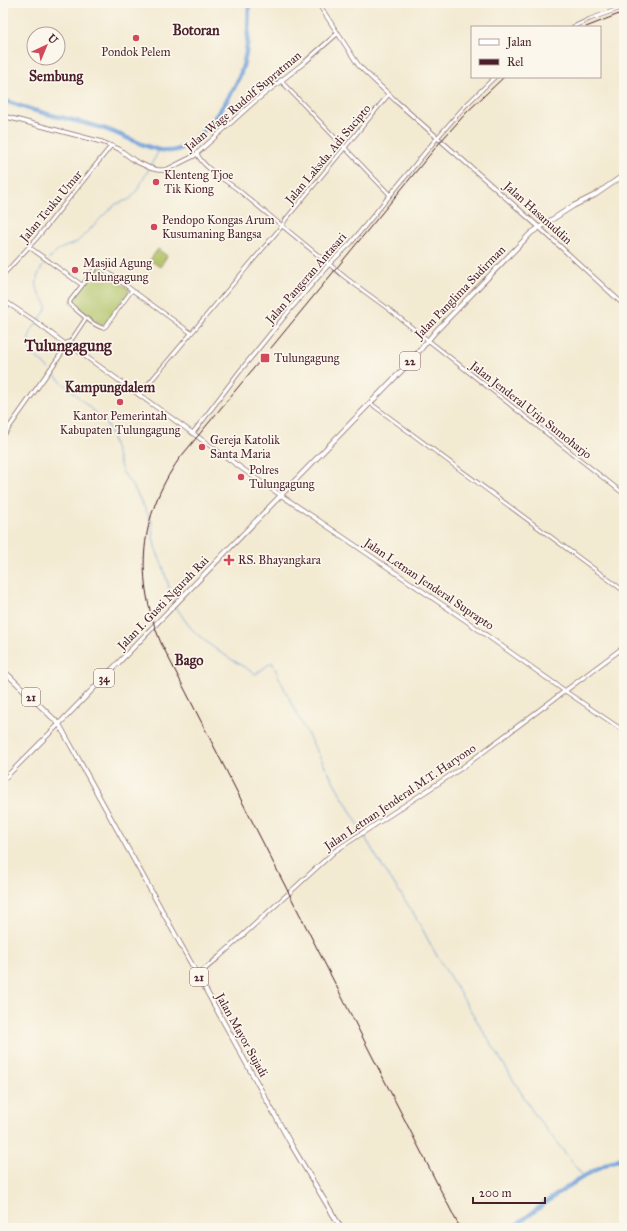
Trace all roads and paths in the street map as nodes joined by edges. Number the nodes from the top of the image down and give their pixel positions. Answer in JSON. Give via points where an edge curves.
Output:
{"nodes":[{"id":1,"x":318,"y":3,"type":"edge"},
{"id":2,"x":624,"y":7,"type":"edge"},
{"id":3,"x":575,"y":26,"type":"edge"},
{"id":4,"x":338,"y":33,"type":"junction"},
{"id":5,"x":494,"y":78,"type":"edge"},
{"id":6,"x":280,"y":80,"type":"junction"},
{"id":7,"x":389,"y":94,"type":"junction"},
{"id":8,"x":3,"y":116,"type":"edge"},
{"id":9,"x":437,"y":138,"type":"junction"},
{"id":10,"x":111,"y":146,"type":"junction"},
{"id":11,"x":345,"y":148,"type":"junction"},
{"id":12,"x":197,"y":153,"type":"junction"},
{"id":13,"x":624,"y":175,"type":"edge"},
{"id":14,"x":390,"y":195,"type":"junction"},
{"id":15,"x":282,"y":226,"type":"junction"},
{"id":16,"x":540,"y":228,"type":"junction"},
{"id":17,"x":29,"y":247,"type":"junction"},
{"id":18,"x":329,"y":264,"type":"junction"},
{"id":19,"x":3,"y":274,"type":"edge"},
{"id":20,"x":82,"y":285,"type":"junction"},
{"id":21,"x":132,"y":290,"type":"junction"},
{"id":22,"x":3,"y":300,"type":"edge"},
{"id":23,"x":624,"y":305,"type":"edge"},
{"id":24,"x":86,"y":318,"type":"junction"},
{"id":25,"x":191,"y":333,"type":"junction"},
{"id":26,"x":428,"y":340,"type":"junction"},
{"id":27,"x":68,"y":345,"type":"junction"},
{"id":28,"x":139,"y":395,"type":"junction"},
{"id":29,"x":370,"y":403,"type":"junction"},
{"id":30,"x":194,"y":433,"type":"junction"},
{"id":31,"x":3,"y":436,"type":"edge"},
{"id":32,"x":624,"y":494,"type":"edge"},
{"id":33,"x":281,"y":495,"type":"junction"},
{"id":34,"x":624,"y":591,"type":"edge"},
{"id":35,"x":624,"y":648,"type":"edge"},
{"id":36,"x":3,"y":670,"type":"edge"},
{"id":37,"x":565,"y":691,"type":"junction"},
{"id":38,"x":59,"y":724,"type":"junction"},
{"id":39,"x":624,"y":732,"type":"edge"},
{"id":40,"x":3,"y":780,"type":"edge"},
{"id":41,"x":198,"y":975,"type":"junction"},
{"id":42,"x":341,"y":1228,"type":"edge"}],
"edges":[{"from":1,"to":4,"type":"main road","name":"Jalan Hasanuddin"},
{"from":2,"to":3,"type":"street"},
{"from":4,"to":6,"type":"main road","name":"Jalan Wage Rudolf Supratman"},
{"from":4,"to":7,"type":"main road","name":"Jalan Hasanuddin","via":[[359,66]]},
{"from":5,"to":9,"type":"street"},
{"from":6,"to":11,"type":"street"},
{"from":6,"to":12,"type":"main road","name":"Jalan Wage Rudolf Supratman"},
{"from":7,"to":9,"type":"main road","name":"Jalan Hasanuddin"},
{"from":7,"to":11,"type":"street","name":"Jalan Laksda. Adi Sucipto"},
{"from":8,"to":10,"type":"main road","name":"Jalan Wage Rudolf Supratman"},
{"from":9,"to":14,"type":"main road","name":"Jalan Pangeran Antasari"},
{"from":9,"to":16,"type":"main road","name":"Jalan Hasanuddin"},
{"from":10,"to":12,"type":"main road","name":"Jalan Wage Rudolf Supratman","via":[[158,170],[166,170]]},
{"from":10,"to":17,"type":"street","name":"Jalan Teuku Umar"},
{"from":11,"to":14,"type":"street"},
{"from":11,"to":15,"type":"street","name":"Jalan Laksda. Adi Sucipto"},
{"from":12,"to":15,"type":"street","name":"Jalan Jenderal Urip Sumoharjo","via":[[201,161]]},
{"from":13,"to":16,"type":"highway","number":"22"},
{"from":14,"to":18,"type":"main road","name":"Jalan Pangeran Antasari","via":[[350,244]]},
{"from":15,"to":18,"type":"street","name":"Jalan Jenderal Urip Sumoharjo"},
{"from":15,"to":25,"type":"street","name":"Jalan Laksda. Adi Sucipto"},
{"from":16,"to":23,"type":"main road","name":"Jalan Hasanuddin"},
{"from":16,"to":26,"type":"highway","name":"Jalan Panglima Sudirman","number":"22","via":[[516,248]]},
{"from":17,"to":19,"type":"street","name":"Jalan Teuku Umar"},
{"from":17,"to":20,"type":"street"},
{"from":18,"to":26,"type":"street","name":"Jalan Jenderal Urip Sumoharjo"},
{"from":18,"to":30,"type":"main road","name":"Jalan Pangeran Antasari","via":[[236,376]]},
{"from":20,"to":21,"type":"street","via":[[98,265]]},
{"from":20,"to":24,"type":"street","via":[[70,304]]},
{"from":21,"to":24,"type":"street","via":[[105,328],[100,328]]},
{"from":21,"to":25,"type":"street"},
{"from":22,"to":27,"type":"main road","name":"Jalan Letnan Jenderal Suprapto"},
{"from":24,"to":27,"type":"street"},
{"from":25,"to":28,"type":"street","name":"Jalan Laksda. Adi Sucipto"},
{"from":26,"to":29,"type":"highway","name":"Jalan Panglima Sudirman","number":"22"},
{"from":26,"to":32,"type":"street","name":"Jalan Jenderal Urip Sumoharjo"},
{"from":27,"to":28,"type":"main road","name":"Jalan Letnan Jenderal Suprapto"},
{"from":27,"to":31,"type":"main road"},
{"from":28,"to":30,"type":"main road","name":"Jalan Letnan Jenderal Suprapto"},
{"from":29,"to":33,"type":"highway","name":"Jalan Panglima Sudirman","number":"22"},
{"from":29,"to":34,"type":"street"},
{"from":30,"to":33,"type":"main road","name":"Jalan Letnan Jenderal Suprapto"},
{"from":33,"to":37,"type":"main road","name":"Jalan Letnan Jenderal Suprapto"},
{"from":33,"to":38,"type":"highway","name":"Jalan I. Gusti Ngurah Rai","number":"34"},
{"from":35,"to":37,"type":"main road","name":"Jalan Letnan Jenderal M.T. Haryono"},
{"from":36,"to":38,"type":"highway","number":"21"},
{"from":37,"to":39,"type":"street"},
{"from":37,"to":41,"type":"main road","name":"Jalan Letnan Jenderal M.T. Haryono","via":[[463,767],[335,851]]},
{"from":38,"to":40,"type":"main road"},
{"from":38,"to":41,"type":"highway","name":"Jalan Mayor Sujadi","number":"21"},
{"from":41,"to":42,"type":"highway","name":"Jalan Mayor Sujadi","number":"21","via":[[292,1146]]}]}
